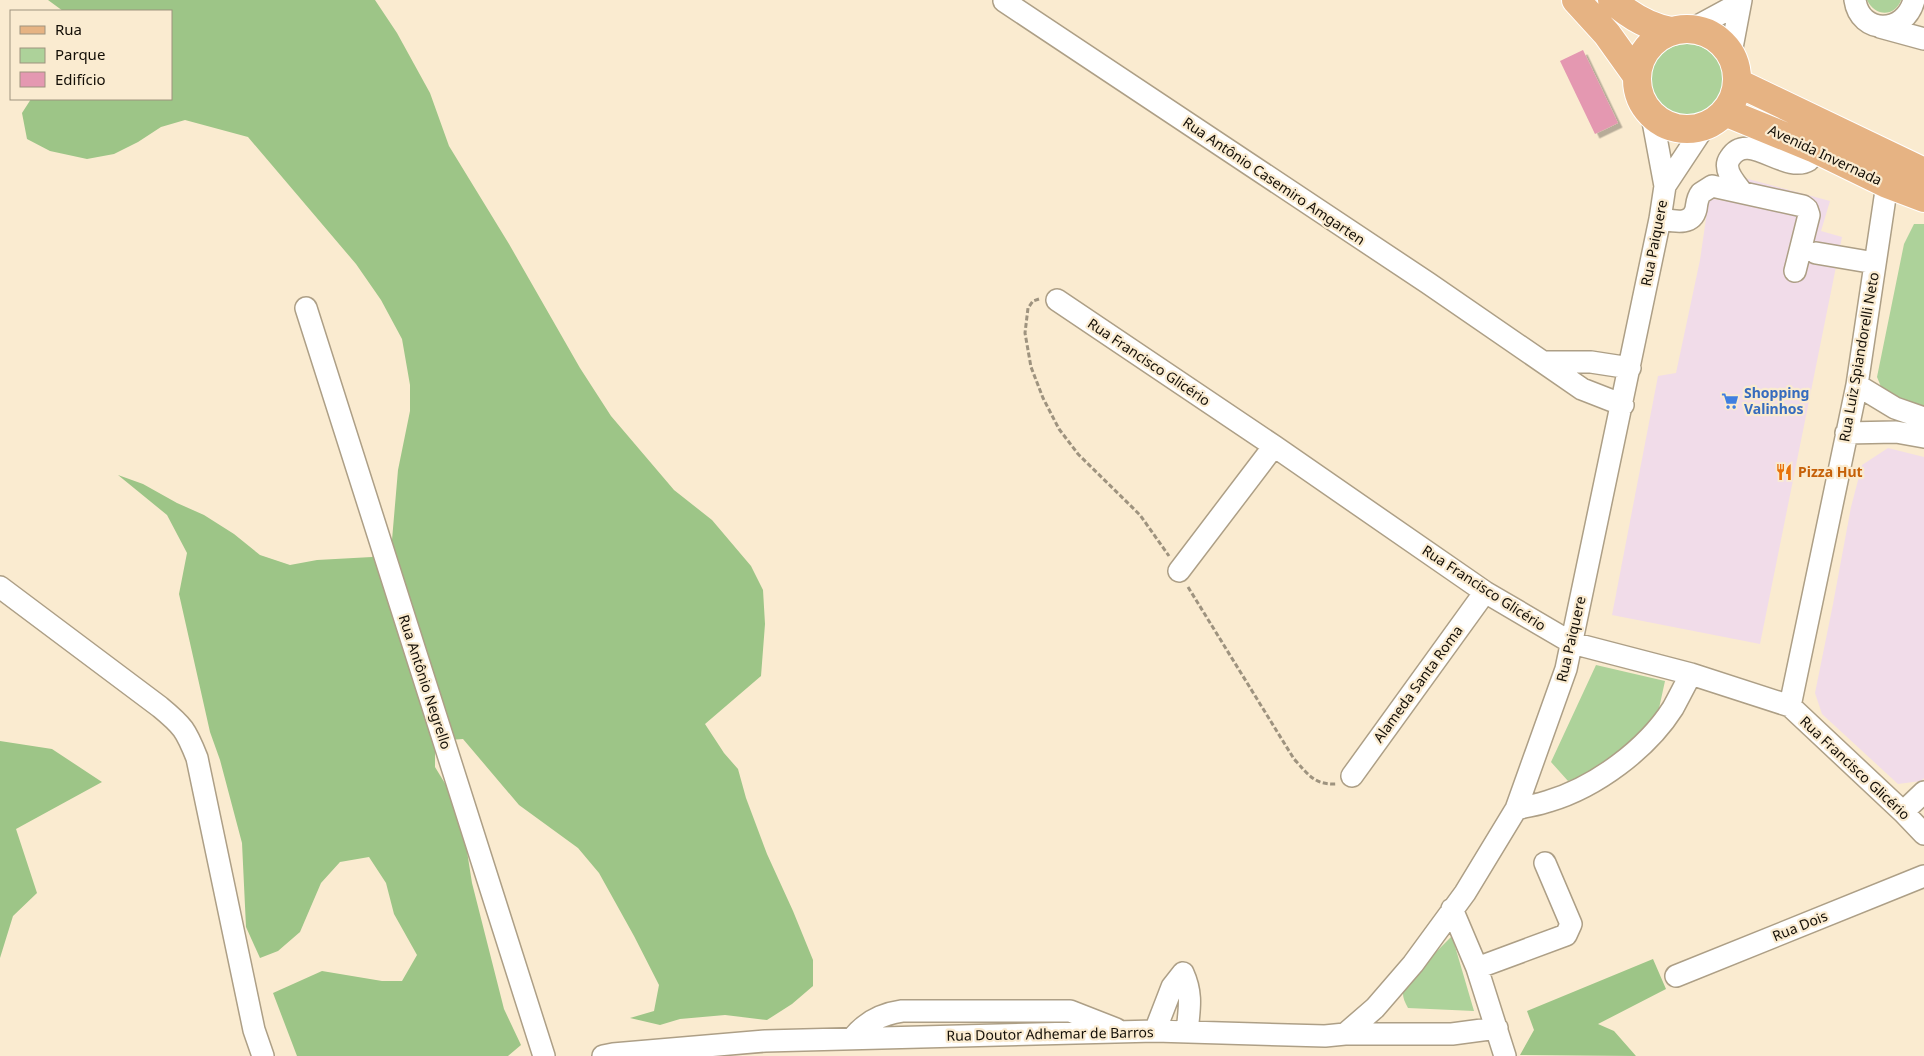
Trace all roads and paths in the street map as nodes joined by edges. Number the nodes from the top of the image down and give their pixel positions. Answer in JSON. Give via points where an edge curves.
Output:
{"nodes":[{"id":1,"x":1576,"y":0,"type":"edge"},
{"id":2,"x":1612,"y":0,"type":"edge"},
{"id":3,"x":1855,"y":0,"type":"edge"},
{"id":4,"x":1914,"y":0,"type":"edge"},
{"id":5,"x":1004,"y":1,"type":"edge"},
{"id":6,"x":1741,"y":1,"type":"edge"},
{"id":7,"x":1924,"y":7,"type":"edge"},
{"id":8,"x":1878,"y":26,"type":"junction"},
{"id":9,"x":1682,"y":30,"type":"junction"},
{"id":10,"x":1924,"y":39,"type":"edge"},
{"id":11,"x":1731,"y":53,"type":"junction"},
{"id":12,"x":1637,"y":76,"type":"junction"},
{"id":13,"x":1738,"y":83,"type":"junction"},
{"id":14,"x":1652,"y":116,"type":"junction"},
{"id":15,"x":1714,"y":120,"type":"junction"},
{"id":16,"x":1813,"y":148,"type":"junction"},
{"id":17,"x":1924,"y":172,"type":"edge"},
{"id":18,"x":1887,"y":184,"type":"junction"},
{"id":19,"x":1665,"y":186,"type":"junction"},
{"id":20,"x":1742,"y":192,"type":"junction"},
{"id":21,"x":1924,"y":198,"type":"edge"},
{"id":22,"x":1660,"y":219,"type":"junction"},
{"id":23,"x":1816,"y":253,"type":"dead end"},
{"id":24,"x":1875,"y":263,"type":"junction"},
{"id":25,"x":1795,"y":271,"type":"dead end"},
{"id":26,"x":1057,"y":300,"type":"joint"},
{"id":27,"x":306,"y":308,"type":"dead end"},
{"id":28,"x":1543,"y":362,"type":"junction"},
{"id":29,"x":1630,"y":368,"type":"junction"},
{"id":30,"x":1856,"y":385,"type":"junction"},
{"id":31,"x":1623,"y":405,"type":"junction"},
{"id":32,"x":1924,"y":418,"type":"edge"},
{"id":33,"x":1846,"y":433,"type":"junction"},
{"id":34,"x":1924,"y":437,"type":"edge"},
{"id":35,"x":1274,"y":446,"type":"junction"},
{"id":36,"x":1179,"y":571,"type":"junction"},
{"id":37,"x":0,"y":587,"type":"edge"},
{"id":38,"x":1484,"y":592,"type":"junction"},
{"id":39,"x":1572,"y":643,"type":"junction"},
{"id":40,"x":1691,"y":674,"type":"junction"},
{"id":41,"x":1790,"y":706,"type":"junction"},
{"id":42,"x":1352,"y":776,"type":"joint"},
{"id":43,"x":1924,"y":792,"type":"edge"},
{"id":44,"x":1516,"y":809,"type":"junction"},
{"id":45,"x":1903,"y":812,"type":"junction"},
{"id":46,"x":1924,"y":834,"type":"edge"},
{"id":47,"x":1545,"y":862,"type":"dead end"},
{"id":48,"x":1924,"y":876,"type":"edge"},
{"id":49,"x":1452,"y":909,"type":"junction"},
{"id":50,"x":1477,"y":968,"type":"junction"},
{"id":51,"x":1676,"y":976,"type":"dead end"},
{"id":52,"x":1497,"y":1028,"type":"junction"},
{"id":53,"x":1155,"y":1032,"type":"junction"},
{"id":54,"x":1187,"y":1032,"type":"junction"},
{"id":55,"x":1345,"y":1034,"type":"junction"},
{"id":56,"x":263,"y":1056,"type":"edge"},
{"id":57,"x":544,"y":1056,"type":"edge"},
{"id":58,"x":603,"y":1056,"type":"edge"},
{"id":59,"x":1506,"y":1056,"type":"edge"}],
"edges":[{"from":1,"to":12,"type":"main road","via":[[1607,34]]},
{"from":2,"to":9,"type":"main road","via":[[1643,23],[1657,29]]},
{"from":3,"to":8,"type":"street","via":[[1861,15]]},
{"from":4,"to":7,"type":"street"},
{"from":4,"to":8,"type":"street","via":[[1912,9],[1898,23]]},
{"from":5,"to":28,"type":"street","name":"Rua Antônio Casemiro Amgarten"},
{"from":6,"to":9,"type":"street"},
{"from":6,"to":11,"type":"street"},
{"from":8,"to":10,"type":"street"},
{"from":9,"to":11,"type":"main road","via":[[1704,31],[1724,44]]},
{"from":9,"to":12,"type":"main road","via":[[1654,41],[1642,57]]},
{"from":11,"to":13,"type":"main road"},
{"from":12,"to":14,"type":"main road","via":[[1643,104]]},
{"from":13,"to":15,"type":"main road","via":[[1732,103]]},
{"from":13,"to":17,"type":"main road","name":"Avenida Invernada"},
{"from":14,"to":15,"type":"main road","via":[[1663,124],[1690,130]]},
{"from":14,"to":19,"type":"street","name":"Rua Paiquere"},
{"from":15,"to":16,"type":"main road","name":"Avenida Invernada"},
{"from":15,"to":19,"type":"street","name":"Rua Paiquere"},
{"from":16,"to":18,"type":"main road","name":"Avenida Invernada"},
{"from":16,"to":20,"type":"street","via":[[1809,160],[1802,162],[1786,162],[1751,148],[1737,150],[1728,160],[1727,167]]},
{"from":18,"to":21,"type":"main road","name":"Avenida Invernada"},
{"from":18,"to":24,"type":"street","name":"Rua Luiz Spiandorelli Neto"},
{"from":19,"to":22,"type":"street","name":"Rua Paiquere"},
{"from":20,"to":22,"type":"street","via":[[1708,187],[1701,193],[1696,212],[1686,222]]},
{"from":20,"to":25,"type":"street","via":[[1807,209],[1809,214]]},
{"from":22,"to":29,"type":"street","name":"Rua Paiquere"},
{"from":23,"to":24,"type":"street"},
{"from":24,"to":30,"type":"street","name":"Rua Luiz Spiandorelli Neto"},
{"from":26,"to":35,"type":"street","name":"Rua Francisco Glicério"},
{"from":26,"to":36,"type":"path","via":[[1040,298],[1033,301],[1028,308],[1024,333],[1031,367],[1043,398],[1078,454],[1140,516]]},
{"from":27,"to":57,"type":"street","name":"Rua Antônio Negrello"},
{"from":28,"to":29,"type":"street","via":[[1591,362]]},
{"from":28,"to":31,"type":"street","name":"Rua Antônio Casemiro Amgarten","via":[[1582,389]]},
{"from":29,"to":31,"type":"street","name":"Rua Paiquere"},
{"from":30,"to":32,"type":"street","via":[[1895,408]]},
{"from":30,"to":33,"type":"street","name":"Rua Luiz Spiandorelli Neto"},
{"from":31,"to":39,"type":"street","name":"Rua Paiquere"},
{"from":33,"to":34,"type":"street","via":[[1896,432]]},
{"from":33,"to":41,"type":"street","name":"Rua Luiz Spiandorelli Neto"},
{"from":35,"to":36,"type":"street"},
{"from":35,"to":38,"type":"street","name":"Rua Francisco Glicério"},
{"from":36,"to":42,"type":"path","via":[[1294,759],[1312,779],[1323,784],[1335,784]]},
{"from":37,"to":56,"type":"street","via":[[160,707],[189,736],[197,758],[254,1030]]},
{"from":38,"to":39,"type":"street","name":"Rua Francisco Glicério"},
{"from":38,"to":42,"type":"street","name":"Alameda Santa Roma"},
{"from":39,"to":40,"type":"street","name":"Rua Francisco Glicério"},
{"from":39,"to":44,"type":"street","name":"Rua Paiquere"},
{"from":40,"to":41,"type":"street","name":"Rua Francisco Glicério"},
{"from":40,"to":44,"type":"street","via":[[1672,709],[1621,764],[1560,797]]},
{"from":41,"to":45,"type":"street","name":"Rua Francisco Glicério"},
{"from":43,"to":45,"type":"street"},
{"from":44,"to":49,"type":"street","name":"Rua Paiquere","via":[[1475,878]]},
{"from":45,"to":46,"type":"street","name":"Rua Francisco Glicério"},
{"from":47,"to":50,"type":"street","via":[[1571,924],[1566,935]]},
{"from":48,"to":51,"type":"street","name":"Rua Dois"},
{"from":49,"to":50,"type":"street"},
{"from":49,"to":55,"type":"street","name":"Rua Paiquere","via":[[1375,1008]]},
{"from":50,"to":52,"type":"street"},
{"from":52,"to":55,"type":"street","name":"Rua Doutor Adhemar de Barros","via":[[1452,1034]]},
{"from":52,"to":59,"type":"street"},
{"from":53,"to":54,"type":"street","name":"Rua Doutor Adhemar de Barros"},
{"from":53,"to":54,"type":"street","via":[[1172,987],[1183,973],[1190,999]]},
{"from":53,"to":58,"type":"street","name":"Rua Doutor Adhemar de Barros","via":[[765,1041]]},
{"from":54,"to":55,"type":"street","name":"Rua Doutor Adhemar de Barros"}]}
